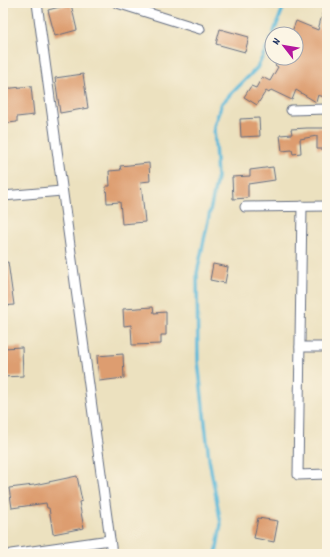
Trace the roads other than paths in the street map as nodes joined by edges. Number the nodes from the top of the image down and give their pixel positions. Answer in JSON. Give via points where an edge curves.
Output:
{"nodes":[{"id":1,"x":37,"y":3,"type":"edge"},
{"id":2,"x":117,"y":3,"type":"edge"},
{"id":3,"x":200,"y":29,"type":"dead end"},
{"id":4,"x":327,"y":109,"type":"edge"},
{"id":5,"x":291,"y":110,"type":"dead end"},
{"id":6,"x":62,"y":190,"type":"junction"},
{"id":7,"x":3,"y":196,"type":"edge"},
{"id":8,"x":302,"y":206,"type":"junction"},
{"id":9,"x":327,"y":206,"type":"edge"},
{"id":10,"x":245,"y":207,"type":"dead end"},
{"id":11,"x":300,"y":347,"type":"junction"},
{"id":12,"x":327,"y":347,"type":"edge"},
{"id":13,"x":327,"y":474,"type":"edge"},
{"id":14,"x":110,"y":540,"type":"junction"},
{"id":15,"x":12,"y":554,"type":"edge"},
{"id":16,"x":112,"y":554,"type":"edge"}],
"edges":[{"from":1,"to":6,"type":"street"},
{"from":2,"to":3,"type":"street"},
{"from":4,"to":5,"type":"street"},
{"from":6,"to":7,"type":"street"},
{"from":6,"to":14,"type":"street"},
{"from":8,"to":9,"type":"street"},
{"from":8,"to":10,"type":"street"},
{"from":8,"to":11,"type":"street"},
{"from":11,"to":12,"type":"street"},
{"from":11,"to":13,"type":"street","via":[[298,474]]},
{"from":14,"to":15,"type":"street"},
{"from":14,"to":16,"type":"street"}]}
